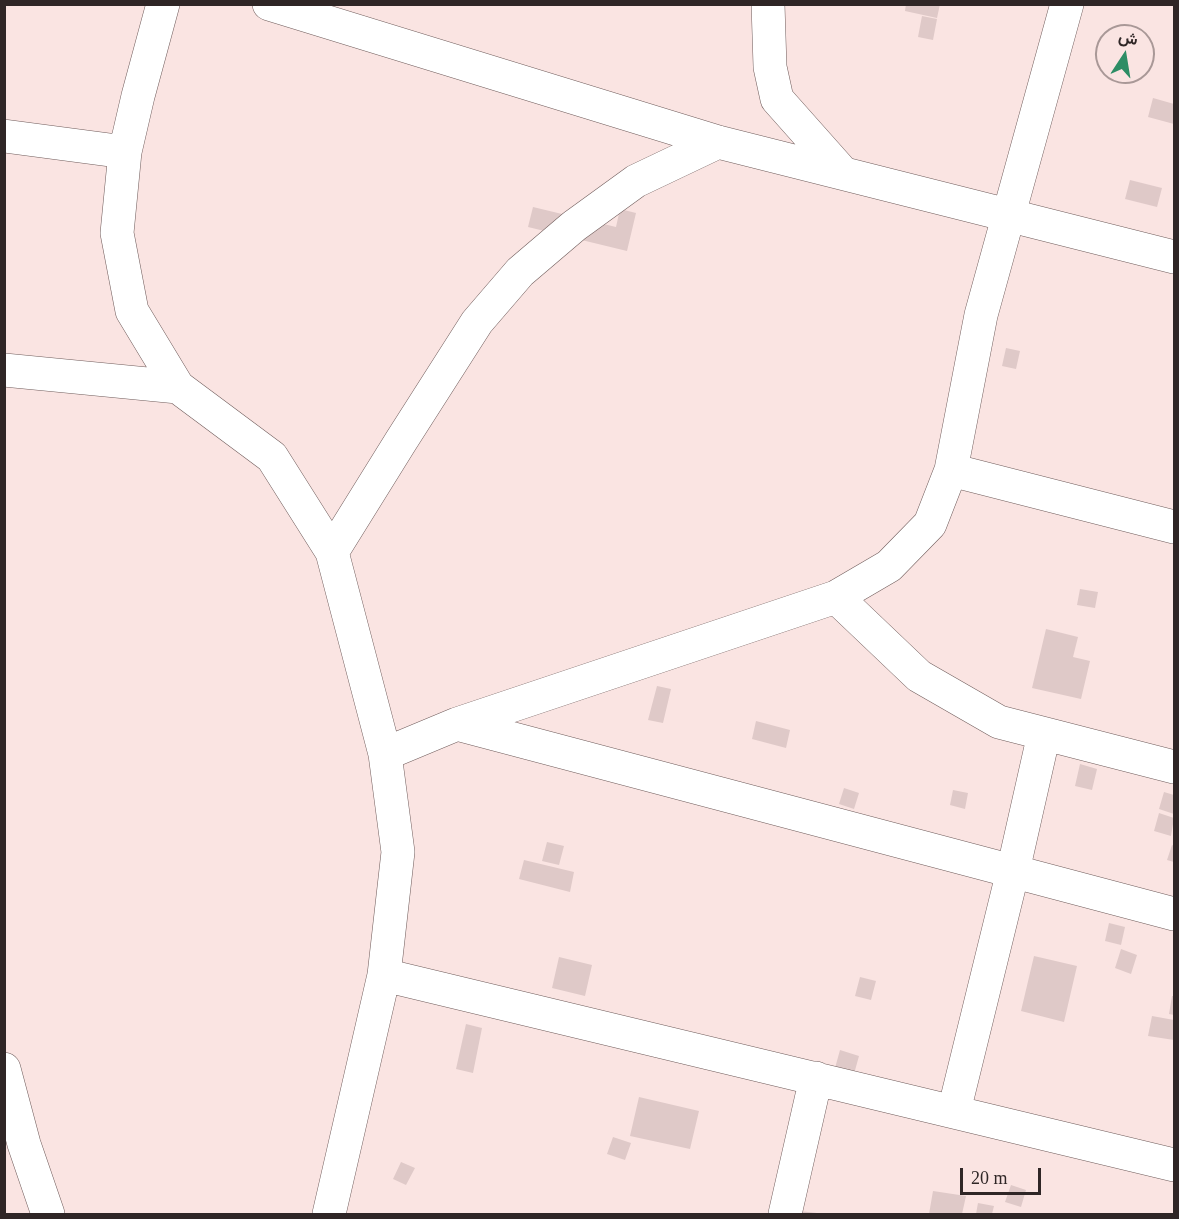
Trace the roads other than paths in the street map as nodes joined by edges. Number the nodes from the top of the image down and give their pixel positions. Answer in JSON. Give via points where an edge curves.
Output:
{"nodes":[{"id":1,"x":164,"y":4,"type":"edge"},
{"id":2,"x":269,"y":4,"type":"edge"},
{"id":3,"x":768,"y":4,"type":"edge"},
{"id":4,"x":1067,"y":4,"type":"edge"},
{"id":5,"x":4,"y":136,"type":"edge"},
{"id":6,"x":718,"y":142,"type":"junction"},
{"id":7,"x":125,"y":152,"type":"junction"},
{"id":8,"x":841,"y":171,"type":"junction"},
{"id":9,"x":1010,"y":214,"type":"junction"},
{"id":10,"x":1174,"y":257,"type":"edge"},
{"id":11,"x":4,"y":370,"type":"edge"},
{"id":12,"x":178,"y":387,"type":"junction"},
{"id":13,"x":951,"y":470,"type":"junction"},
{"id":14,"x":1174,"y":526,"type":"edge"},
{"id":15,"x":332,"y":552,"type":"junction"},
{"id":16,"x":836,"y":597,"type":"junction"},
{"id":17,"x":457,"y":724,"type":"junction"},
{"id":18,"x":1044,"y":734,"type":"junction"},
{"id":19,"x":385,"y":754,"type":"junction"},
{"id":20,"x":1174,"y":767,"type":"edge"},
{"id":21,"x":1013,"y":871,"type":"junction"},
{"id":22,"x":1174,"y":914,"type":"edge"},
{"id":23,"x":384,"y":975,"type":"junction"},
{"id":24,"x":4,"y":1069,"type":"edge"},
{"id":25,"x":816,"y":1077,"type":"junction"},
{"id":26,"x":954,"y":1111,"type":"junction"},
{"id":27,"x":1174,"y":1165,"type":"edge"},
{"id":28,"x":48,"y":1215,"type":"edge"},
{"id":29,"x":329,"y":1215,"type":"edge"},
{"id":30,"x":785,"y":1215,"type":"edge"}],
"edges":[{"from":1,"to":7,"type":"street"},
{"from":2,"to":6,"type":"street"},
{"from":3,"to":8,"type":"street","via":[[770,67],[777,99]]},
{"from":4,"to":9,"type":"street"},
{"from":5,"to":7,"type":"street"},
{"from":6,"to":8,"type":"street"},
{"from":6,"to":15,"type":"street","via":[[636,181],[520,272],[477,322]]},
{"from":7,"to":12,"type":"street","via":[[117,233],[132,311]]},
{"from":8,"to":9,"type":"street"},
{"from":9,"to":10,"type":"street"},
{"from":9,"to":13,"type":"street","via":[[981,315]]},
{"from":11,"to":12,"type":"street"},
{"from":12,"to":15,"type":"street","via":[[272,457]]},
{"from":13,"to":14,"type":"street"},
{"from":13,"to":16,"type":"street","via":[[930,524],[889,566]]},
{"from":15,"to":19,"type":"street"},
{"from":16,"to":17,"type":"street"},
{"from":16,"to":18,"type":"street","via":[[919,676],[999,722]]},
{"from":17,"to":19,"type":"street"},
{"from":17,"to":21,"type":"street"},
{"from":18,"to":20,"type":"street"},
{"from":18,"to":21,"type":"street"},
{"from":19,"to":23,"type":"street","via":[[398,852]]},
{"from":21,"to":22,"type":"street"},
{"from":21,"to":26,"type":"street"},
{"from":23,"to":25,"type":"street"},
{"from":23,"to":29,"type":"street"},
{"from":24,"to":28,"type":"street"},
{"from":25,"to":26,"type":"street"},
{"from":25,"to":30,"type":"street"},
{"from":26,"to":27,"type":"street"}]}
